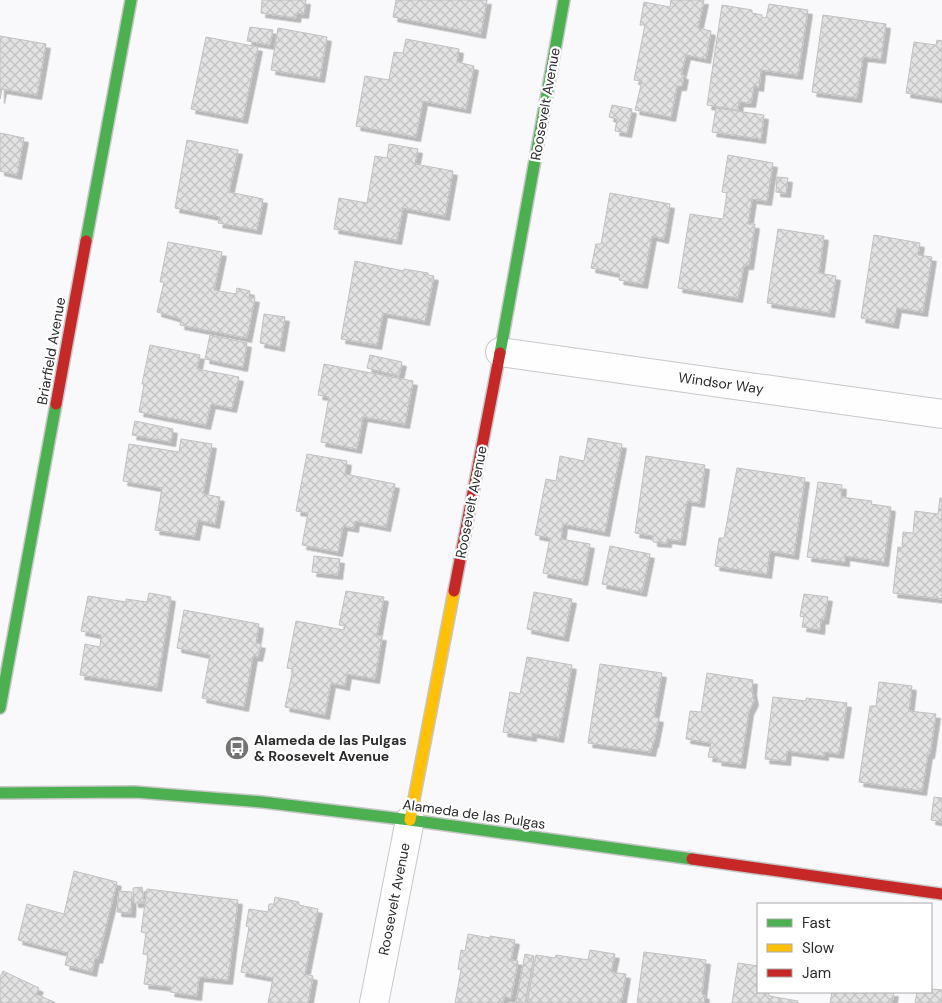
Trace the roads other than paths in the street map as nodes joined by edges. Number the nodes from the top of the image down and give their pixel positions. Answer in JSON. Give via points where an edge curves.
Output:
{"nodes":[{"id":1,"x":131,"y":0,"type":"edge"},
{"id":2,"x":564,"y":0,"type":"edge"},
{"id":3,"x":500,"y":352,"type":"junction"},
{"id":4,"x":942,"y":414,"type":"edge"},
{"id":5,"x":0,"y":708,"type":"edge"},
{"id":6,"x":0,"y":792,"type":"edge"},
{"id":7,"x":410,"y":820,"type":"junction"},
{"id":8,"x":942,"y":894,"type":"edge"},
{"id":9,"x":374,"y":1003,"type":"edge"}],
"edges":[{"from":1,"to":5,"type":"street","name":"Briarfield Avenue"},
{"from":2,"to":3,"type":"street","name":"Roosevelt Avenue"},
{"from":3,"to":4,"type":"street","name":"Windsor Way"},
{"from":3,"to":7,"type":"street","name":"Roosevelt Avenue"},
{"from":6,"to":7,"type":"street","name":"Alameda de las Pulgas","via":[[135,792],[262,802]]},
{"from":7,"to":8,"type":"street","name":"Alameda de las Pulgas"},
{"from":7,"to":9,"type":"street","name":"Roosevelt Avenue"}]}
